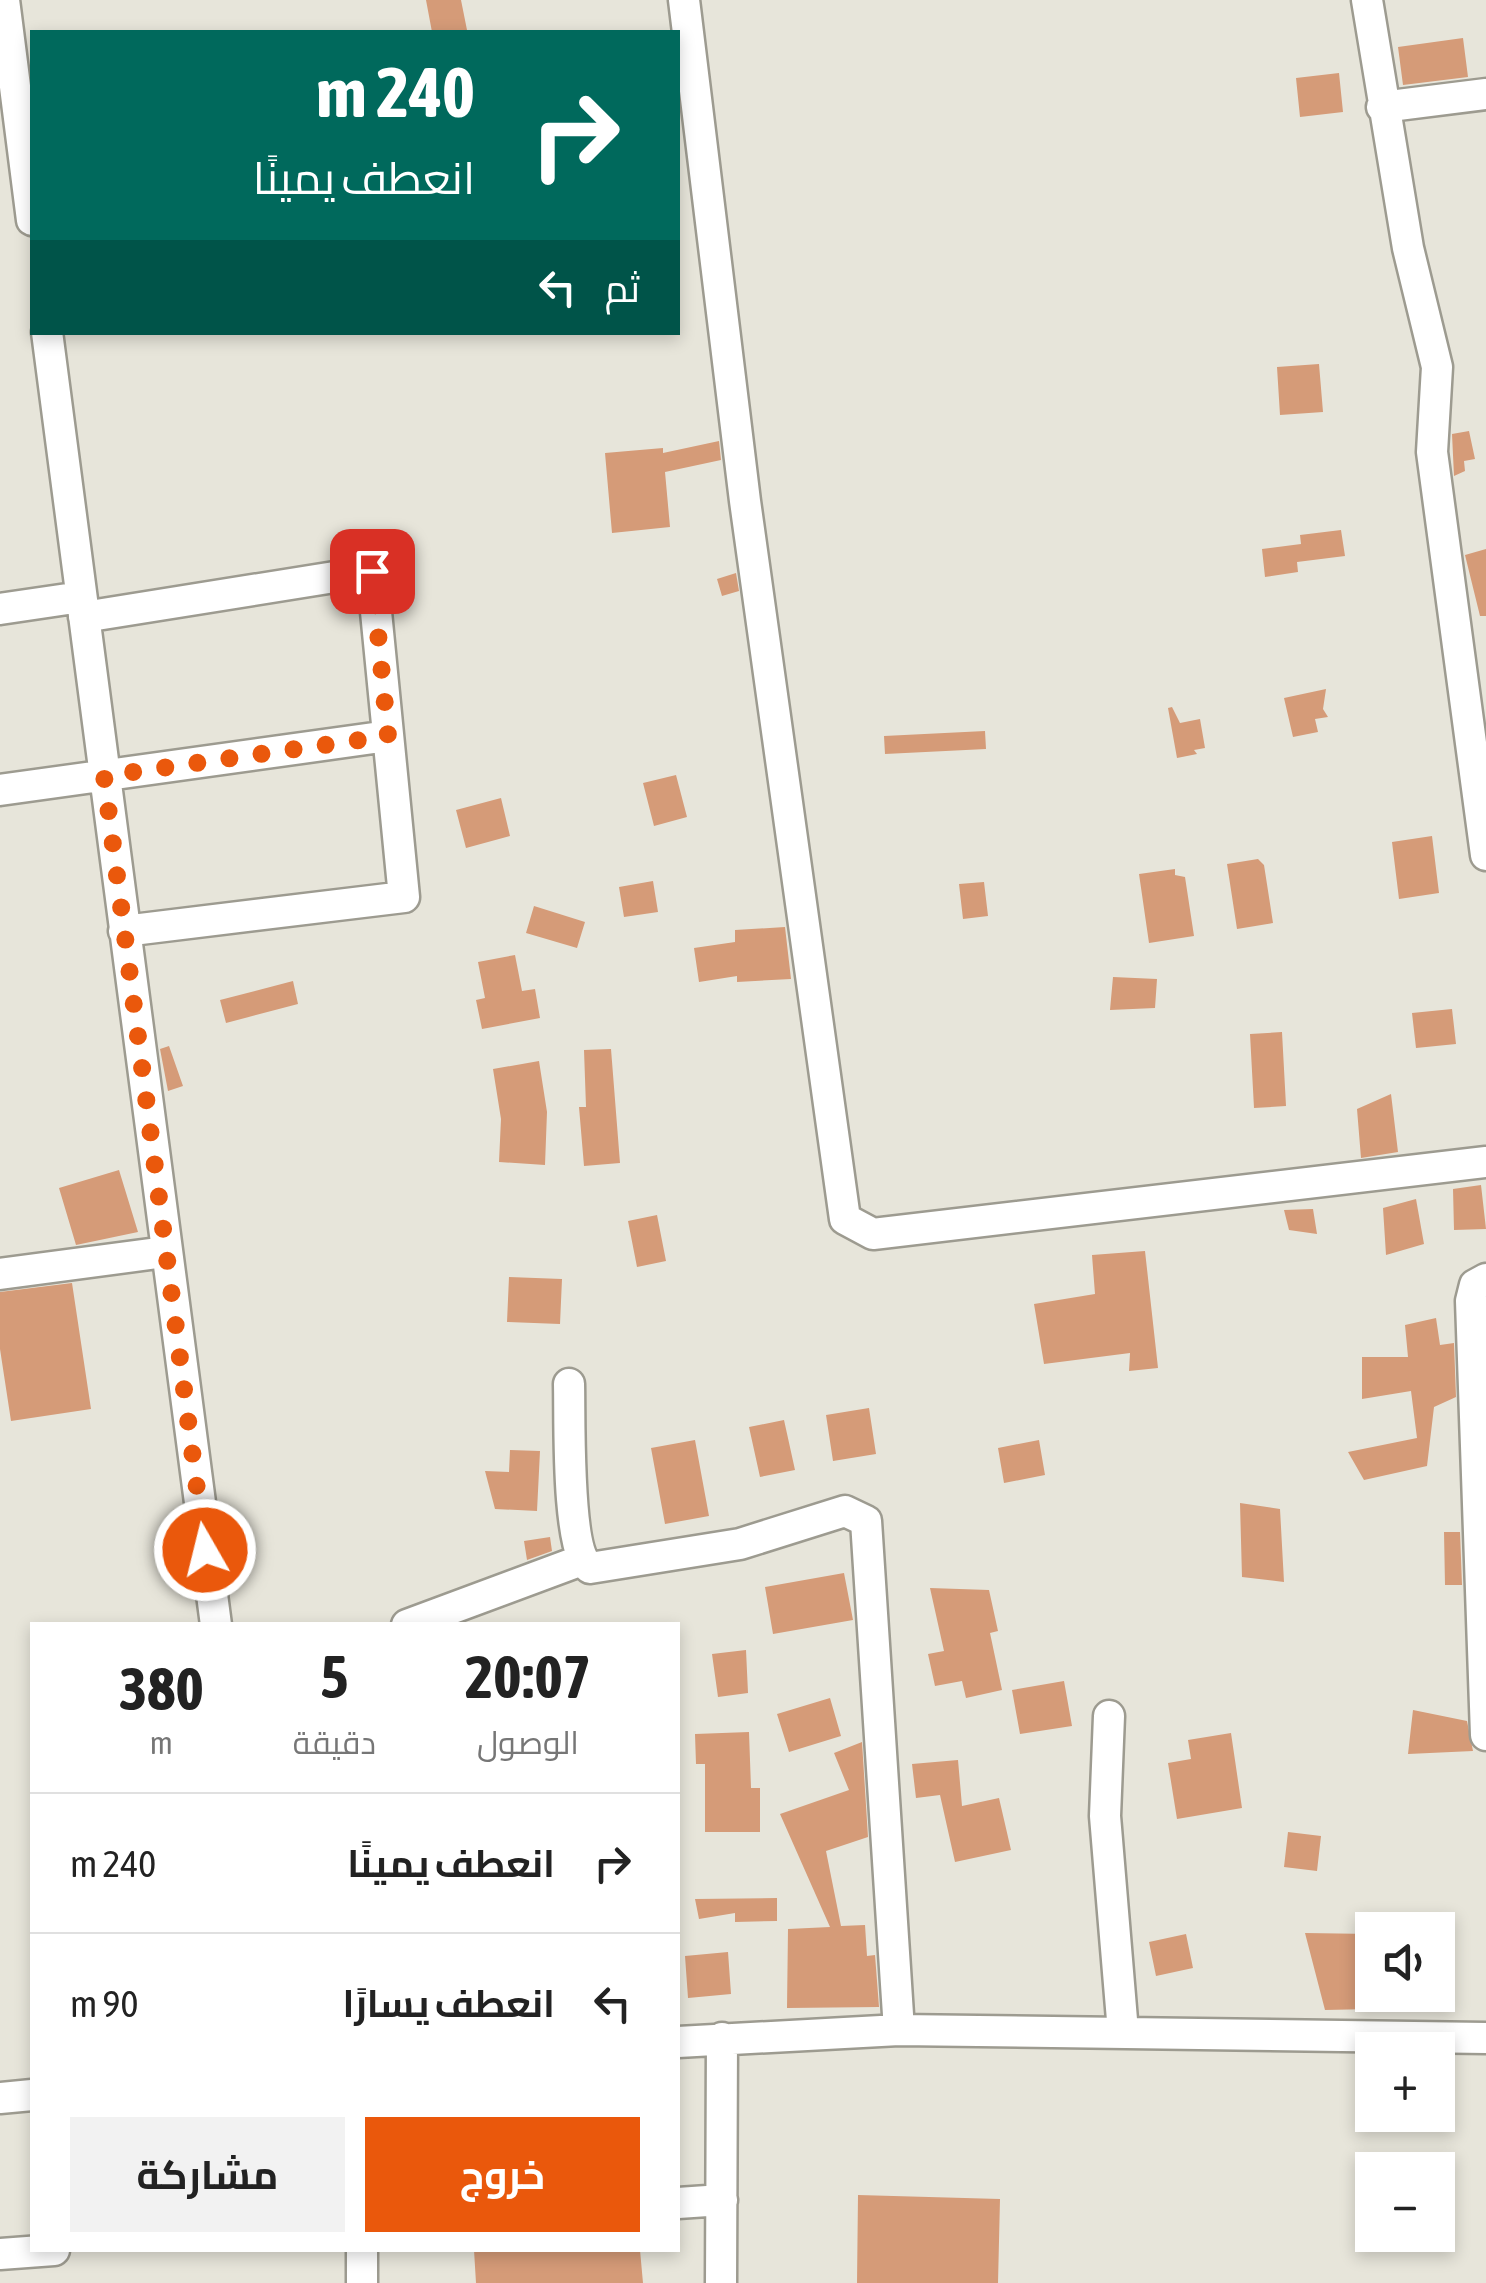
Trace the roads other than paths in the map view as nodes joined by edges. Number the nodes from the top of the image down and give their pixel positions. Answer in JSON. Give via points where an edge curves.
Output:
{"nodes":[{"id":1,"x":4,"y":0,"type":"edge"},
{"id":2,"x":684,"y":0,"type":"edge"},
{"id":3,"x":1367,"y":0,"type":"edge"},
{"id":4,"x":1486,"y":94,"type":"edge"},
{"id":5,"x":1382,"y":107,"type":"junction"},
{"id":6,"x":30,"y":204,"type":"edge"},
{"id":7,"x":47,"y":335,"type":"edge"},
{"id":8,"x":82,"y":607,"type":"junction"},
{"id":9,"x":0,"y":609,"type":"edge"},
{"id":10,"x":388,"y":736,"type":"junction"},
{"id":11,"x":104,"y":776,"type":"junction"},
{"id":12,"x":0,"y":790,"type":"edge"},
{"id":13,"x":1486,"y":855,"type":"edge"},
{"id":14,"x":124,"y":932,"type":"junction"},
{"id":15,"x":1486,"y":1162,"type":"edge"},
{"id":16,"x":166,"y":1252,"type":"junction"},
{"id":17,"x":0,"y":1274,"type":"edge"},
{"id":18,"x":1486,"y":1278,"type":"edge"},
{"id":19,"x":568,"y":1384,"type":"dead end"},
{"id":20,"x":582,"y":1560,"type":"junction"},
{"id":21,"x":216,"y":1622,"type":"edge"},
{"id":22,"x":415,"y":1622,"type":"edge"},
{"id":23,"x":1108,"y":1716,"type":"dead end"},
{"id":24,"x":1486,"y":1735,"type":"edge"},
{"id":25,"x":899,"y":2030,"type":"junction"},
{"id":26,"x":1124,"y":2032,"type":"junction"},
{"id":27,"x":722,"y":2038,"type":"junction"},
{"id":28,"x":1486,"y":2038,"type":"edge"},
{"id":29,"x":680,"y":2042,"type":"edge"},
{"id":30,"x":30,"y":2095,"type":"edge"},
{"id":31,"x":0,"y":2098,"type":"edge"},
{"id":32,"x":722,"y":2200,"type":"junction"},
{"id":33,"x":680,"y":2203,"type":"edge"},
{"id":34,"x":30,"y":2252,"type":"edge"},
{"id":35,"x":362,"y":2252,"type":"edge"},
{"id":36,"x":0,"y":2254,"type":"edge"},
{"id":37,"x":362,"y":2283,"type":"edge"},
{"id":38,"x":721,"y":2283,"type":"edge"}],
"edges":[{"from":1,"to":6,"type":"street"},
{"from":2,"to":15,"type":"street","via":[[745,501],[845,1219],[873,1234]]},
{"from":3,"to":5,"type":"street"},
{"from":4,"to":5,"type":"street"},
{"from":5,"to":13,"type":"street","via":[[1437,367],[1432,452]]},
{"from":7,"to":8,"type":"street"},
{"from":8,"to":9,"type":"street"},
{"from":8,"to":10,"type":"street","via":[[372,571]]},
{"from":8,"to":11,"type":"street"},
{"from":10,"to":11,"type":"street"},
{"from":10,"to":14,"type":"street","via":[[404,897]]},
{"from":11,"to":12,"type":"street"},
{"from":11,"to":14,"type":"street"},
{"from":14,"to":16,"type":"street"},
{"from":16,"to":17,"type":"street"},
{"from":16,"to":21,"type":"street"},
{"from":18,"to":24,"type":"street","via":[[1471,1300]]},
{"from":19,"to":20,"type":"street"},
{"from":20,"to":22,"type":"street"},
{"from":20,"to":25,"type":"street","via":[[598,1568],[740,1544],[846,1511],[866,1521]]},
{"from":23,"to":26,"type":"street","via":[[1106,1816]]},
{"from":25,"to":26,"type":"street"},
{"from":25,"to":27,"type":"street"},
{"from":26,"to":28,"type":"street"},
{"from":27,"to":29,"type":"street"},
{"from":27,"to":32,"type":"street"},
{"from":30,"to":31,"type":"street"},
{"from":32,"to":33,"type":"street"},
{"from":32,"to":38,"type":"street"},
{"from":34,"to":36,"type":"street"},
{"from":35,"to":37,"type":"street"}]}
